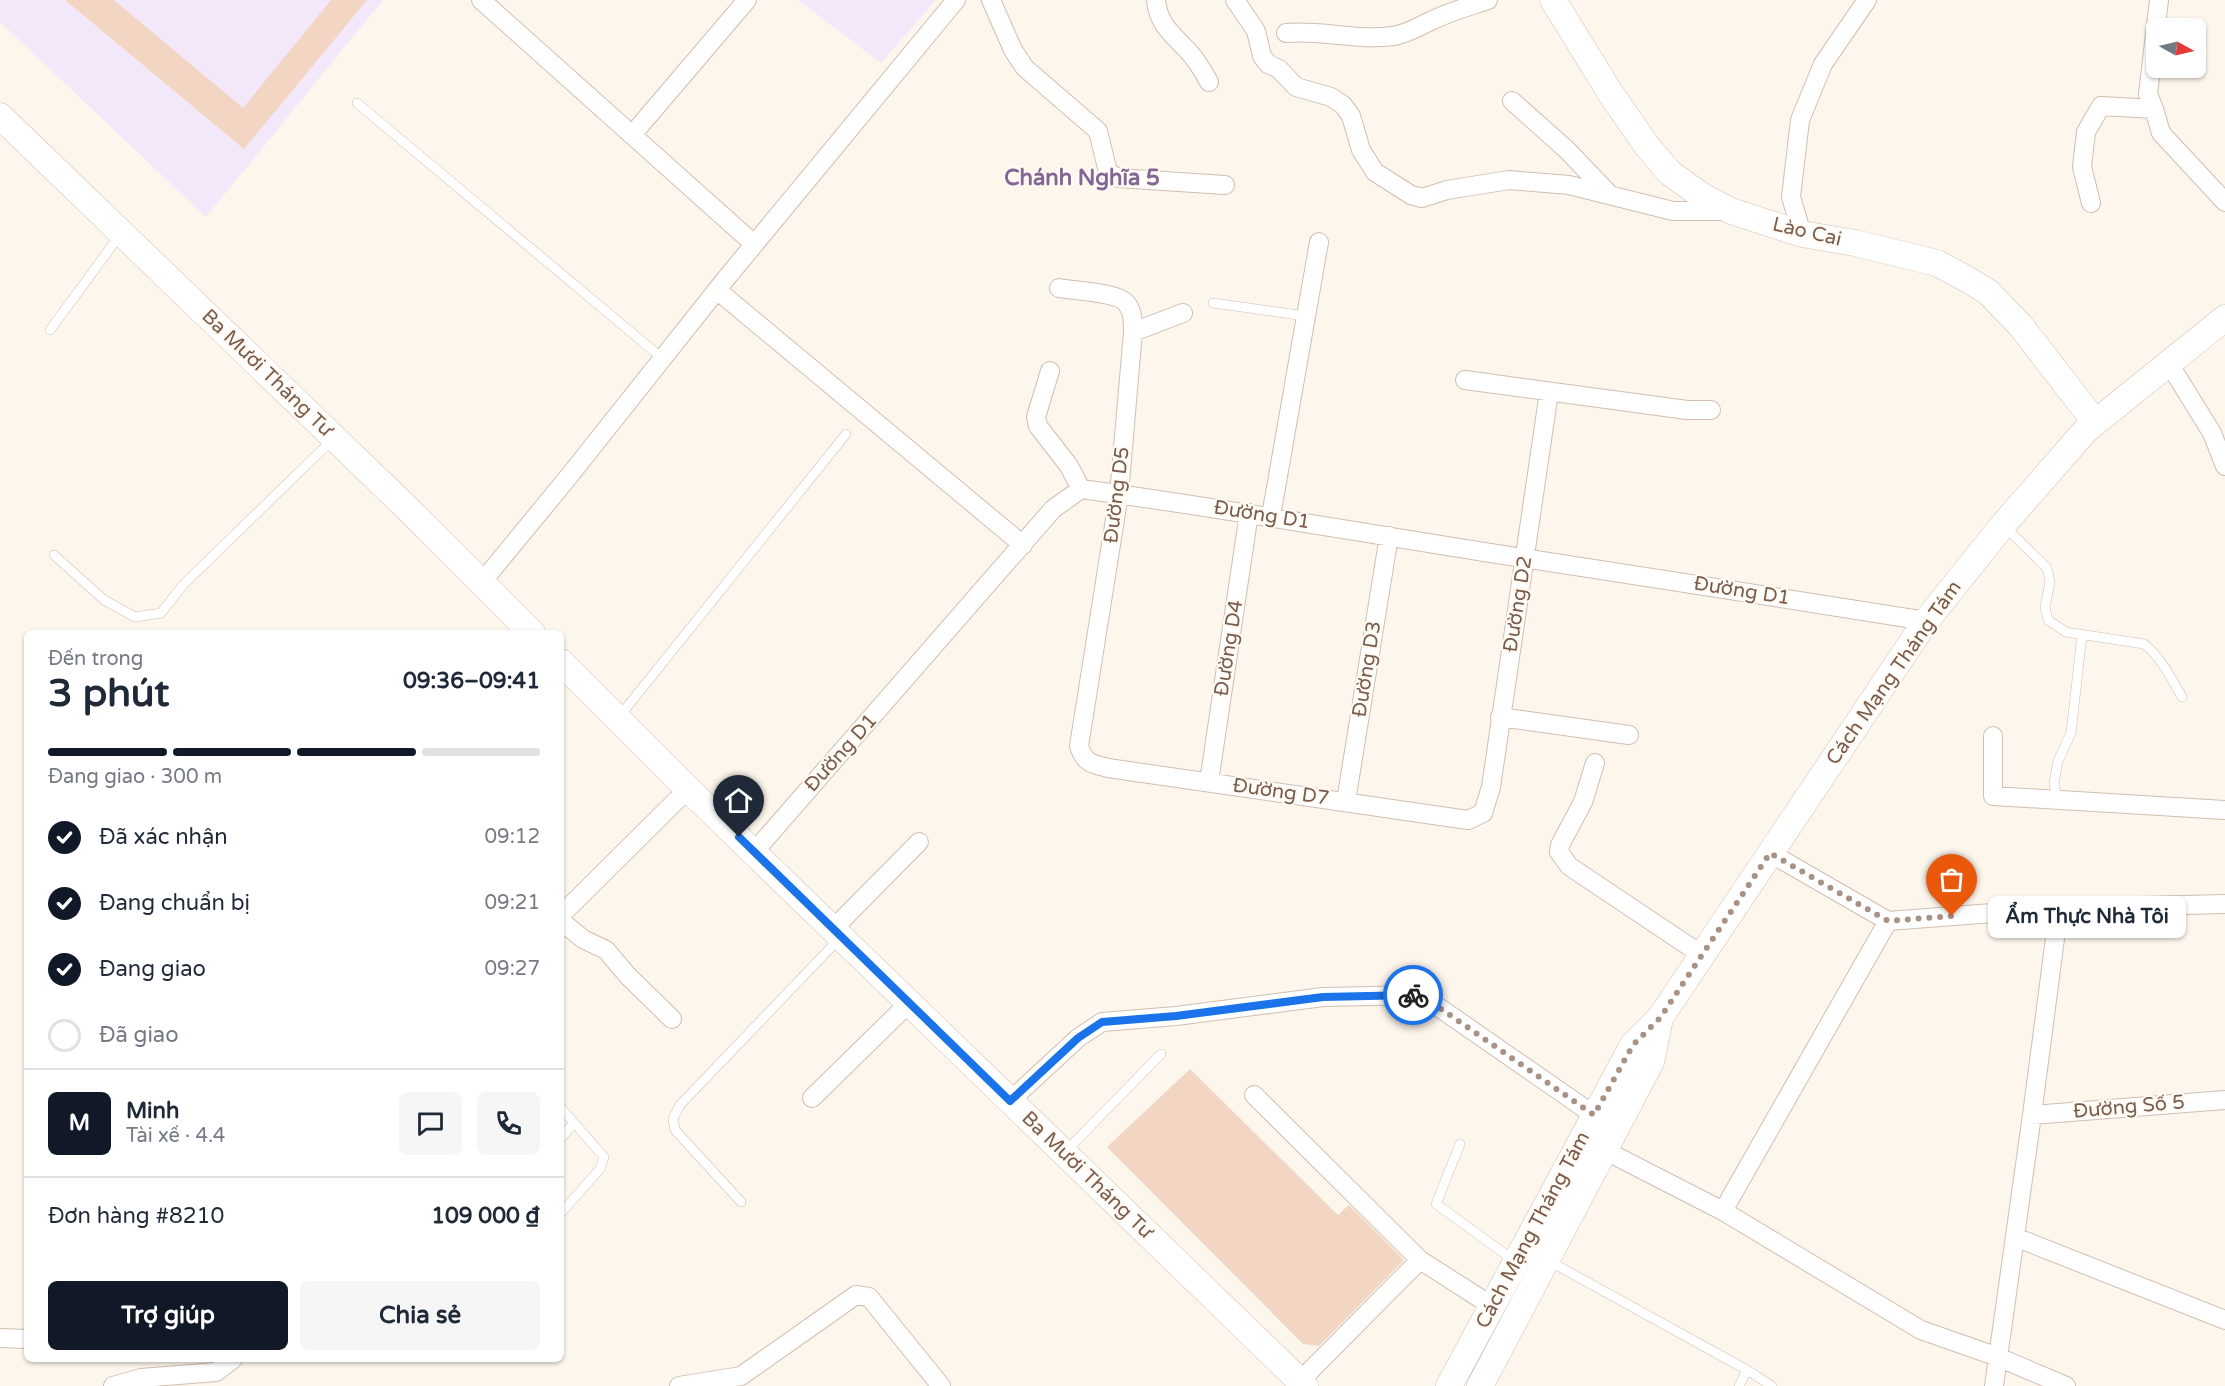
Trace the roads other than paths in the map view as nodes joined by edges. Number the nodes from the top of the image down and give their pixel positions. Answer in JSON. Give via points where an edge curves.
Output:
{"nodes":[{"id":1,"x":481,"y":0,"type":"edge"},
{"id":2,"x":747,"y":0,"type":"edge"},
{"id":3,"x":956,"y":0,"type":"edge"},
{"id":4,"x":991,"y":0,"type":"edge"},
{"id":5,"x":1156,"y":0,"type":"edge"},
{"id":6,"x":1234,"y":0,"type":"edge"},
{"id":7,"x":1488,"y":0,"type":"edge"},
{"id":8,"x":1867,"y":0,"type":"edge"},
{"id":9,"x":2159,"y":0,"type":"edge"},
{"id":10,"x":1556,"y":1,"type":"edge"},
{"id":11,"x":1287,"y":33,"type":"dead end"},
{"id":12,"x":1209,"y":82,"type":"dead end"},
{"id":13,"x":1512,"y":101,"type":"dead end"},
{"id":14,"x":357,"y":103,"type":"dead end"},
{"id":15,"x":2154,"y":109,"type":"junction"},
{"id":16,"x":0,"y":117,"type":"edge"},
{"id":17,"x":632,"y":135,"type":"junction"},
{"id":18,"x":1225,"y":184,"type":"dead end"},
{"id":19,"x":1609,"y":194,"type":"junction"},
{"id":20,"x":2225,"y":202,"type":"edge"},
{"id":21,"x":2091,"y":203,"type":"dead end"},
{"id":22,"x":1731,"y":211,"type":"junction"},
{"id":23,"x":122,"y":233,"type":"junction"},
{"id":24,"x":1802,"y":234,"type":"junction"},
{"id":25,"x":1318,"y":242,"type":"dead end"},
{"id":26,"x":754,"y":244,"type":"junction"},
{"id":27,"x":1059,"y":288,"type":"dead end"},
{"id":28,"x":717,"y":290,"type":"junction"},
{"id":29,"x":1213,"y":303,"type":"dead end"},
{"id":30,"x":1183,"y":313,"type":"dead end"},
{"id":31,"x":1306,"y":316,"type":"junction"},
{"id":32,"x":2224,"y":320,"type":"edge"},
{"id":33,"x":50,"y":330,"type":"dead end"},
{"id":34,"x":1133,"y":332,"type":"junction"},
{"id":35,"x":662,"y":358,"type":"junction"},
{"id":36,"x":2168,"y":362,"type":"junction"},
{"id":37,"x":1050,"y":371,"type":"dead end"},
{"id":38,"x":1465,"y":380,"type":"dead end"},
{"id":39,"x":1549,"y":393,"type":"junction"},
{"id":40,"x":1711,"y":410,"type":"dead end"},
{"id":41,"x":2095,"y":422,"type":"junction"},
{"id":42,"x":846,"y":434,"type":"dead end"},
{"id":43,"x":334,"y":438,"type":"junction"},
{"id":44,"x":2225,"y":466,"type":"edge"},
{"id":45,"x":1081,"y":489,"type":"junction"},
{"id":46,"x":1119,"y":494,"type":"junction"},
{"id":47,"x":1249,"y":513,"type":"junction"},
{"id":48,"x":1271,"y":516,"type":"junction"},
{"id":49,"x":2003,"y":525,"type":"junction"},
{"id":50,"x":1389,"y":536,"type":"junction"},
{"id":51,"x":1023,"y":545,"type":"junction"},
{"id":52,"x":54,"y":555,"type":"dead end"},
{"id":53,"x":1526,"y":558,"type":"junction"},
{"id":54,"x":482,"y":582,"type":"junction"},
{"id":55,"x":1926,"y":621,"type":"junction"},
{"id":56,"x":529,"y":630,"type":"edge"},
{"id":57,"x":2082,"y":635,"type":"junction"},
{"id":58,"x":564,"y":665,"type":"edge"},
{"id":59,"x":2182,"y":697,"type":"dead end"},
{"id":60,"x":1500,"y":717,"type":"junction"},
{"id":61,"x":618,"y":718,"type":"junction"},
{"id":62,"x":1629,"y":735,"type":"dead end"},
{"id":63,"x":1993,"y":736,"type":"dead end"},
{"id":64,"x":1082,"y":756,"type":"joint"},
{"id":65,"x":1595,"y":763,"type":"dead end"},
{"id":66,"x":1209,"y":782,"type":"junction"},
{"id":67,"x":688,"y":789,"type":"junction"},
{"id":68,"x":2057,"y":800,"type":"junction"},
{"id":69,"x":1346,"y":801,"type":"junction"},
{"id":70,"x":2225,"y":810,"type":"edge"},
{"id":71,"x":1483,"y":813,"type":"joint"},
{"id":72,"x":919,"y":842,"type":"dead end"},
{"id":73,"x":754,"y":852,"type":"junction"},
{"id":74,"x":1770,"y":853,"type":"junction"},
{"id":75,"x":2225,"y":904,"type":"edge"},
{"id":76,"x":2059,"y":908,"type":"junction"},
{"id":77,"x":564,"y":912,"type":"edge"},
{"id":78,"x":1888,"y":921,"type":"junction"},
{"id":79,"x":564,"y":923,"type":"edge"},
{"id":80,"x":837,"y":933,"type":"junction"},
{"id":81,"x":1702,"y":956,"type":"junction"},
{"id":82,"x":909,"y":1003,"type":"junction"},
{"id":83,"x":1660,"y":1018,"type":"junction"},
{"id":84,"x":672,"y":1019,"type":"dead end"},
{"id":85,"x":1161,"y":1054,"type":"dead end"},
{"id":86,"x":1254,"y":1095,"type":"dead end"},
{"id":87,"x":812,"y":1098,"type":"dead end"},
{"id":88,"x":2225,"y":1100,"type":"edge"},
{"id":89,"x":1010,"y":1101,"type":"junction"},
{"id":90,"x":564,"y":1111,"type":"edge"},
{"id":91,"x":1594,"y":1115,"type":"junction"},
{"id":92,"x":2032,"y":1115,"type":"junction"},
{"id":93,"x":574,"y":1123,"type":"junction"},
{"id":94,"x":564,"y":1135,"type":"edge"},
{"id":95,"x":1460,"y":1144,"type":"dead end"},
{"id":96,"x":1604,"y":1150,"type":"junction"},
{"id":97,"x":1064,"y":1153,"type":"junction"},
{"id":98,"x":741,"y":1202,"type":"dead end"},
{"id":99,"x":564,"y":1210,"type":"edge"},
{"id":100,"x":1723,"y":1211,"type":"junction"},
{"id":101,"x":2015,"y":1238,"type":"junction"},
{"id":102,"x":1546,"y":1259,"type":"junction"},
{"id":103,"x":1420,"y":1260,"type":"junction"},
{"id":104,"x":1517,"y":1262,"type":"junction"},
{"id":105,"x":1492,"y":1306,"type":"junction"},
{"id":106,"x":2225,"y":1320,"type":"edge"},
{"id":107,"x":0,"y":1338,"type":"edge"},
{"id":108,"x":24,"y":1339,"type":"edge"},
{"id":109,"x":1998,"y":1357,"type":"junction"},
{"id":110,"x":229,"y":1362,"type":"edge"},
{"id":111,"x":157,"y":1368,"type":"edge"},
{"id":112,"x":1747,"y":1370,"type":"junction"},
{"id":113,"x":1300,"y":1384,"type":"edge"},
{"id":114,"x":113,"y":1386,"type":"edge"},
{"id":115,"x":679,"y":1386,"type":"edge"},
{"id":116,"x":941,"y":1386,"type":"edge"},
{"id":117,"x":1449,"y":1386,"type":"edge"},
{"id":118,"x":1480,"y":1386,"type":"edge"},
{"id":119,"x":1739,"y":1386,"type":"edge"},
{"id":120,"x":1772,"y":1386,"type":"edge"},
{"id":121,"x":1994,"y":1386,"type":"edge"},
{"id":122,"x":2066,"y":1386,"type":"edge"}],
"edges":[{"from":1,"to":17,"type":"street"},
{"from":2,"to":17,"type":"street"},
{"from":3,"to":26,"type":"street"},
{"from":4,"to":18,"type":"street","via":[[1025,68],[1098,131],[1112,176]]},
{"from":5,"to":12,"type":"street","via":[[1163,26],[1190,52]]},
{"from":6,"to":19,"type":"street","via":[[1257,31],[1262,56],[1268,64],[1279,69],[1296,87],[1331,97],[1343,105],[1351,116],[1361,150],[1375,172],[1411,195],[1422,198],[1509,180],[1569,185]]},
{"from":7,"to":11,"type":"street","via":[[1406,34],[1372,37]]},
{"from":8,"to":24,"type":"street","via":[[1823,64],[1800,120],[1791,197]]},
{"from":9,"to":15,"type":"street","via":[[2148,94]]},
{"from":10,"to":22,"type":"street","name":"Lào Cai","via":[[1598,75],[1647,146],[1670,173]]},
{"from":13,"to":19,"type":"street"},
{"from":14,"to":35,"type":"lane"},
{"from":15,"to":20,"type":"street","via":[[2161,133]]},
{"from":15,"to":21,"type":"street","via":[[2101,106],[2086,132],[2082,167]]},
{"from":16,"to":23,"type":"street","name":"Ba Mươi Tháng Tư"},
{"from":17,"to":26,"type":"street"},
{"from":19,"to":22,"type":"street","via":[[1673,211]]},
{"from":22,"to":24,"type":"street","name":"Lào Cai"},
{"from":23,"to":33,"type":"lane"},
{"from":23,"to":43,"type":"street","name":"Ba Mươi Tháng Tư"},
{"from":24,"to":41,"type":"street","name":"Lào Cai","via":[[1937,263],[1988,292],[2020,325]]},
{"from":25,"to":31,"type":"street"},
{"from":26,"to":28,"type":"street"},
{"from":27,"to":34,"type":"street","name":"Đường D5","via":[[1117,296],[1129,308]]},
{"from":28,"to":35,"type":"street"},
{"from":28,"to":51,"type":"street"},
{"from":29,"to":31,"type":"lane"},
{"from":30,"to":34,"type":"street"},
{"from":31,"to":48,"type":"street"},
{"from":32,"to":36,"type":"street","name":"Cách Mạng Tháng Tám"},
{"from":34,"to":46,"type":"street","name":"Đường D5"},
{"from":35,"to":54,"type":"street"},
{"from":36,"to":41,"type":"street","name":"Cách Mạng Tháng Tám"},
{"from":36,"to":44,"type":"street","via":[[2212,433]]},
{"from":37,"to":45,"type":"street","via":[[1036,417],[1038,426],[1069,466]]},
{"from":38,"to":39,"type":"street"},
{"from":39,"to":40,"type":"street"},
{"from":39,"to":53,"type":"street","name":"Đường D2"},
{"from":41,"to":49,"type":"street","name":"Cách Mạng Tháng Tám"},
{"from":42,"to":61,"type":"lane"},
{"from":43,"to":52,"type":"lane","via":[[183,585],[161,613],[135,617],[104,600]]},
{"from":43,"to":54,"type":"street","name":"Ba Mươi Tháng Tư"},
{"from":45,"to":46,"type":"street","name":"Đường D1"},
{"from":45,"to":51,"type":"street","name":"Đường D1","via":[[1053,509]]},
{"from":46,"to":47,"type":"street","name":"Đường D1"},
{"from":46,"to":64,"type":"street","name":"Đường D5","via":[[1079,746]]},
{"from":47,"to":48,"type":"street","name":"Đường D1"},
{"from":47,"to":66,"type":"street","name":"Đường D4"},
{"from":48,"to":50,"type":"street","name":"Đường D1"},
{"from":49,"to":55,"type":"street","name":"Cách Mạng Tháng Tám"},
{"from":49,"to":57,"type":"lane","via":[[2047,568],[2050,582],[2044,607],[2048,620],[2066,632]]},
{"from":50,"to":53,"type":"street","name":"Đường D1"},
{"from":50,"to":69,"type":"street","name":"Đường D3"},
{"from":51,"to":73,"type":"street","name":"Đường D1"},
{"from":53,"to":55,"type":"street","name":"Đường D1"},
{"from":53,"to":60,"type":"street","name":"Đường D2"},
{"from":54,"to":56,"type":"street","name":"Ba Mươi Tháng Tư"},
{"from":55,"to":74,"type":"street","name":"Cách Mạng Tháng Tám"},
{"from":57,"to":59,"type":"lane","via":[[2144,644],[2152,650]]},
{"from":57,"to":68,"type":"lane","via":[[2071,733],[2058,761],[2054,783]]},
{"from":58,"to":61,"type":"street","name":"Ba Mươi Tháng Tư"},
{"from":60,"to":62,"type":"street"},
{"from":60,"to":71,"type":"street","name":"Đường D2","via":[[1491,787]]},
{"from":61,"to":67,"type":"street","name":"Ba Mươi Tháng Tư"},
{"from":63,"to":68,"type":"street","via":[[1993,796]]},
{"from":64,"to":66,"type":"street","name":"Đường D7","via":[[1087,762],[1108,768]]},
{"from":65,"to":81,"type":"street","via":[[1583,802],[1560,845],[1562,859]]},
{"from":66,"to":69,"type":"street","name":"Đường D7"},
{"from":67,"to":73,"type":"street","name":"Ba Mươi Tháng Tư"},
{"from":67,"to":77,"type":"street"},
{"from":68,"to":70,"type":"street"},
{"from":69,"to":71,"type":"street","name":"Đường D7","via":[[1468,820]]},
{"from":72,"to":80,"type":"street"},
{"from":73,"to":80,"type":"street","name":"Ba Mươi Tháng Tư"},
{"from":74,"to":78,"type":"street"},
{"from":74,"to":81,"type":"street","name":"Cách Mạng Tháng Tám"},
{"from":75,"to":76,"type":"street"},
{"from":76,"to":78,"type":"street"},
{"from":76,"to":92,"type":"street"},
{"from":78,"to":100,"type":"street"},
{"from":79,"to":84,"type":"street","via":[[583,939],[603,947]]},
{"from":80,"to":82,"type":"street","name":"Ba Mươi Tháng Tư"},
{"from":80,"to":98,"type":"lane","via":[[680,1105],[673,1119],[675,1130]]},
{"from":81,"to":83,"type":"street","name":"Cách Mạng Tháng Tám"},
{"from":82,"to":87,"type":"street"},
{"from":82,"to":89,"type":"street","name":"Ba Mươi Tháng Tư"},
{"from":83,"to":91,"type":"street","name":"Cách Mạng Tháng Tám","via":[[1633,1045]]},
{"from":83,"to":96,"type":"street","name":"Cách Mạng Tháng Tám","via":[[1652,1062]]},
{"from":85,"to":97,"type":"lane"},
{"from":86,"to":103,"type":"street"},
{"from":88,"to":92,"type":"street","name":"Đường Số 5"},
{"from":89,"to":91,"type":"street","via":[[1078,1038],[1102,1022],[1323,997],[1421,995]]},
{"from":89,"to":97,"type":"street","name":"Ba Mươi Tháng Tư"},
{"from":90,"to":93,"type":"lane"},
{"from":91,"to":104,"type":"street","name":"Cách Mạng Tháng Tám"},
{"from":92,"to":101,"type":"street"},
{"from":93,"to":94,"type":"lane"},
{"from":93,"to":99,"type":"lane","via":[[604,1157],[600,1169]]},
{"from":95,"to":104,"type":"lane","via":[[1436,1204]]},
{"from":96,"to":100,"type":"street"},
{"from":96,"to":102,"type":"street","name":"Cách Mạng Tháng Tám"},
{"from":97,"to":113,"type":"street","name":"Ba Mươi Tháng Tư"},
{"from":100,"to":109,"type":"street","via":[[1921,1330]]},
{"from":101,"to":106,"type":"street"},
{"from":101,"to":109,"type":"street"},
{"from":102,"to":112,"type":"lane"},
{"from":102,"to":118,"type":"street","name":"Cách Mạng Tháng Tám"},
{"from":103,"to":105,"type":"street"},
{"from":103,"to":113,"type":"street"},
{"from":104,"to":105,"type":"street","name":"Cách Mạng Tháng Tám"},
{"from":105,"to":117,"type":"street","name":"Cách Mạng Tháng Tám"},
{"from":107,"to":108,"type":"street"},
{"from":109,"to":121,"type":"street"},
{"from":109,"to":122,"type":"street"},
{"from":110,"to":111,"type":"street","via":[[216,1372]]},
{"from":111,"to":114,"type":"street","via":[[141,1378]]},
{"from":112,"to":119,"type":"lane"},
{"from":112,"to":120,"type":"lane"},
{"from":115,"to":116,"type":"street","via":[[741,1376],[856,1294],[869,1297]]}]}
